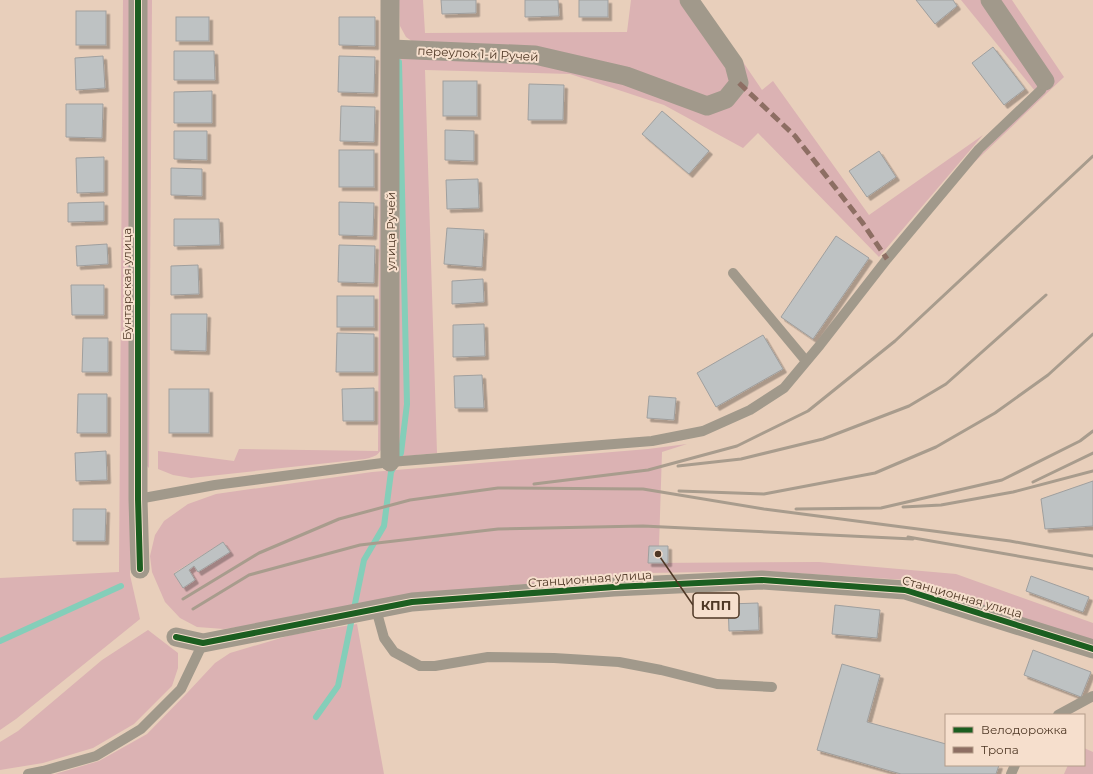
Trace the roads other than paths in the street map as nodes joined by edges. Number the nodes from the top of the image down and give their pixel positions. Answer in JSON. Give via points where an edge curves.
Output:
{"nodes":[{"id":1,"x":138,"y":0,"type":"edge"},
{"id":2,"x":390,"y":0,"type":"edge"},
{"id":3,"x":689,"y":0,"type":"edge"},
{"id":4,"x":990,"y":0,"type":"edge"},
{"id":5,"x":391,"y":49,"type":"junction"},
{"id":6,"x":1045,"y":81,"type":"joint"},
{"id":7,"x":733,"y":273,"type":"dead end"},
{"id":8,"x":806,"y":361,"type":"junction"},
{"id":9,"x":390,"y":462,"type":"junction"},
{"id":10,"x":138,"y":499,"type":"junction"},
{"id":11,"x":140,"y":569,"type":"dead end"},
{"id":12,"x":376,"y":609,"type":"junction"},
{"id":13,"x":176,"y":637,"type":"dead end"},
{"id":14,"x":203,"y":643,"type":"junction"},
{"id":15,"x":1093,"y":649,"type":"edge"},
{"id":16,"x":772,"y":687,"type":"dead end"},
{"id":17,"x":1093,"y":696,"type":"edge"},
{"id":18,"x":1060,"y":714,"type":"edge"},
{"id":19,"x":28,"y":774,"type":"edge"}],
"edges":[{"from":1,"to":10,"type":"street","name":"Бунтарская улица"},
{"from":2,"to":5,"type":"street","name":"улица Ручей"},
{"from":3,"to":5,"type":"street","name":"переулок 1-й Ручей","via":[[734,64],[739,83],[726,100],[708,106],[626,76],[535,55]]},
{"from":4,"to":6,"type":"street"},
{"from":5,"to":9,"type":"street","name":"улица Ручей"},
{"from":6,"to":8,"type":"lane","via":[[1041,90],[979,149]]},
{"from":7,"to":8,"type":"lane"},
{"from":8,"to":9,"type":"lane","via":[[784,388],[750,410],[703,431],[652,441]]},
{"from":9,"to":10,"type":"lane","via":[[215,485]]},
{"from":10,"to":11,"type":"street","name":"Бунтарская улица"},
{"from":12,"to":14,"type":"street","name":"Станционная улица"},
{"from":12,"to":15,"type":"street","name":"Станционная улица","via":[[419,601],[614,587],[762,580],[905,590]]},
{"from":12,"to":16,"type":"lane","via":[[384,638],[394,652],[420,666],[488,657],[554,658],[619,662],[717,684]]},
{"from":13,"to":14,"type":"street"},
{"from":14,"to":19,"type":"lane","via":[[181,689],[141,729],[96,756]]},
{"from":17,"to":18,"type":"lane"}]}
